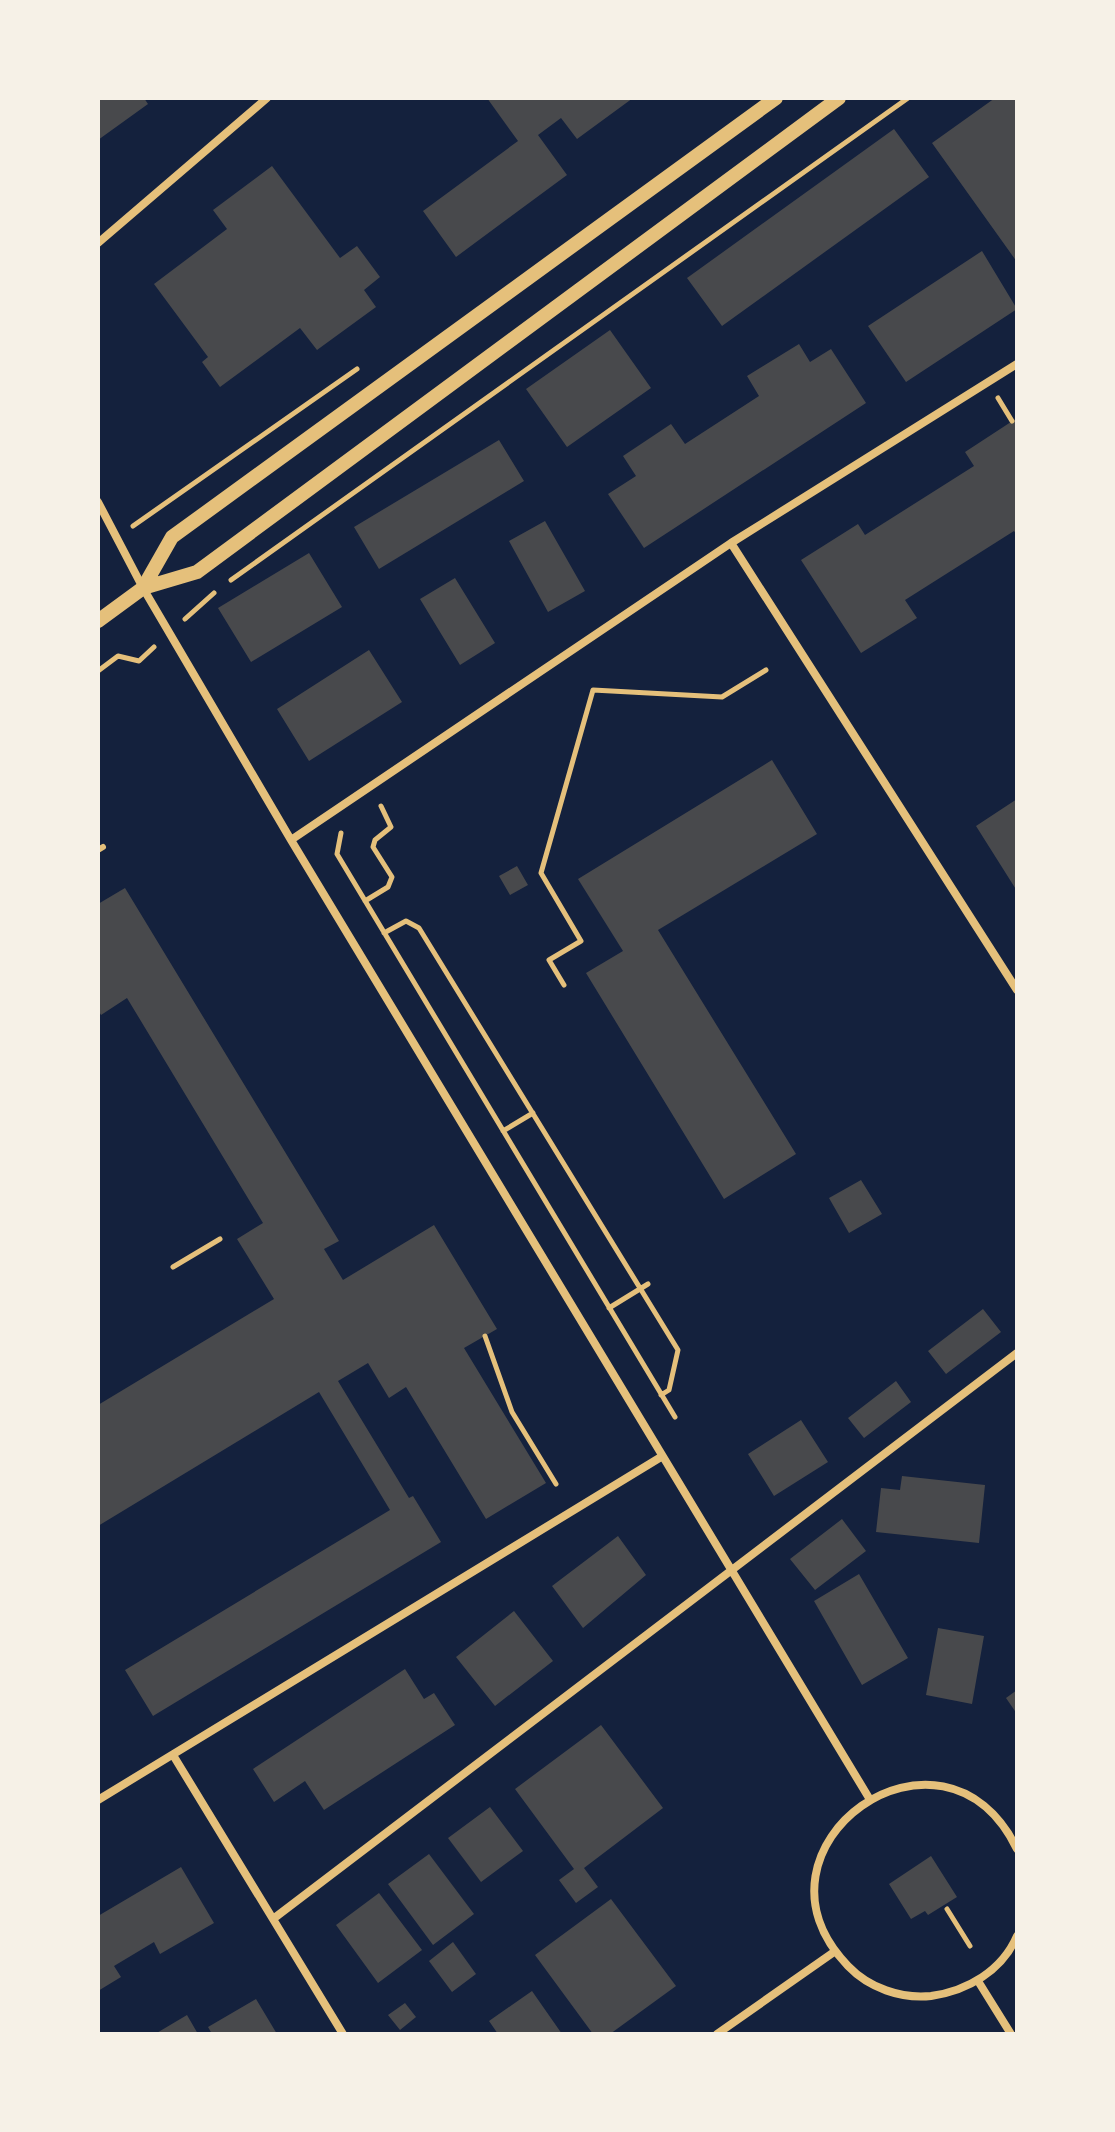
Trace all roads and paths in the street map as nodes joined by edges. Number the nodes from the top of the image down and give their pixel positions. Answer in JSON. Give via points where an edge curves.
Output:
{"nodes":[{"id":1,"x":267,"y":98,"type":"edge"},
{"id":2,"x":776,"y":98,"type":"edge"},
{"id":3,"x":839,"y":98,"type":"edge"},
{"id":4,"x":908,"y":98,"type":"edge"},
{"id":5,"x":98,"y":243,"type":"edge"},
{"id":6,"x":1017,"y":364,"type":"edge"},
{"id":7,"x":359,"y":367,"type":"dead end"},
{"id":8,"x":98,"y":502,"type":"edge"},
{"id":9,"x":117,"y":536,"type":"junction"},
{"id":10,"x":731,"y":543,"type":"junction"},
{"id":11,"x":143,"y":588,"type":"junction"},
{"id":12,"x":213,"y":594,"type":"dead end"},
{"id":13,"x":98,"y":621,"type":"edge"},
{"id":14,"x":139,"y":661,"type":"dead end"},
{"id":15,"x":766,"y":670,"type":"dead end"},
{"id":16,"x":98,"y":671,"type":"edge"},
{"id":17,"x":389,"y":801,"type":"dead end"},
{"id":18,"x":381,"y":806,"type":"junction"},
{"id":19,"x":370,"y":812,"type":"dead end"},
{"id":20,"x":350,"y":825,"type":"dead end"},
{"id":21,"x":291,"y":840,"type":"junction"},
{"id":22,"x":365,"y":901,"type":"junction"},
{"id":23,"x":384,"y":933,"type":"junction"},
{"id":24,"x":564,"y":985,"type":"dead end"},
{"id":25,"x":1017,"y":990,"type":"edge"},
{"id":26,"x":533,"y":1113,"type":"junction"},
{"id":27,"x":503,"y":1131,"type":"junction"},
{"id":28,"x":220,"y":1239,"type":"dead end"},
{"id":29,"x":173,"y":1267,"type":"dead end"},
{"id":30,"x":648,"y":1284,"type":"dead end"},
{"id":31,"x":640,"y":1289,"type":"junction"},
{"id":32,"x":609,"y":1308,"type":"junction"},
{"id":33,"x":485,"y":1336,"type":"dead end"},
{"id":34,"x":1017,"y":1353,"type":"edge"},
{"id":35,"x":661,"y":1395,"type":"junction"},
{"id":36,"x":675,"y":1417,"type":"dead end"},
{"id":37,"x":661,"y":1457,"type":"junction"},
{"id":38,"x":556,"y":1484,"type":"dead end"},
{"id":39,"x":730,"y":1571,"type":"junction"},
{"id":40,"x":173,"y":1755,"type":"junction"},
{"id":41,"x":869,"y":1798,"type":"junction"},
{"id":42,"x":98,"y":1800,"type":"edge"},
{"id":43,"x":1017,"y":1822,"type":"edge"},
{"id":44,"x":1007,"y":1829,"type":"junction"},
{"id":45,"x":1017,"y":1849,"type":"edge"},
{"id":46,"x":947,"y":1909,"type":"dead end"},
{"id":47,"x":273,"y":1919,"type":"junction"},
{"id":48,"x":1017,"y":1936,"type":"edge"},
{"id":49,"x":970,"y":1946,"type":"dead end"},
{"id":50,"x":834,"y":1952,"type":"junction"},
{"id":51,"x":978,"y":1981,"type":"junction"},
{"id":52,"x":343,"y":2034,"type":"edge"},
{"id":53,"x":717,"y":2034,"type":"edge"},
{"id":54,"x":1011,"y":2034,"type":"edge"}],
"edges":[{"from":1,"to":5,"type":"street"},
{"from":2,"to":11,"type":"street","via":[[172,537]]},
{"from":3,"to":11,"type":"street","via":[[197,572]]},
{"from":4,"to":12,"type":"path"},
{"from":6,"to":10,"type":"street"},
{"from":7,"to":9,"type":"path"},
{"from":8,"to":9,"type":"street"},
{"from":9,"to":11,"type":"street"},
{"from":10,"to":21,"type":"street"},
{"from":10,"to":25,"type":"street"},
{"from":11,"to":13,"type":"street"},
{"from":11,"to":21,"type":"street"},
{"from":14,"to":16,"type":"path","via":[[118,656]]},
{"from":15,"to":24,"type":"path","via":[[722,697],[593,690],[541,873],[581,941],[549,960]]},
{"from":17,"to":18,"type":"path"},
{"from":18,"to":19,"type":"path"},
{"from":18,"to":22,"type":"path","via":[[391,827],[373,847],[392,877],[388,887]]},
{"from":20,"to":22,"type":"path","via":[[341,832],[337,854]]},
{"from":21,"to":37,"type":"street"},
{"from":22,"to":23,"type":"path"},
{"from":23,"to":26,"type":"path","via":[[406,921],[419,928]]},
{"from":23,"to":27,"type":"path"},
{"from":26,"to":27,"type":"path"},
{"from":26,"to":31,"type":"path"},
{"from":27,"to":32,"type":"path"},
{"from":28,"to":29,"type":"path"},
{"from":30,"to":31,"type":"path"},
{"from":31,"to":32,"type":"path"},
{"from":31,"to":35,"type":"path","via":[[678,1350],[669,1390]]},
{"from":32,"to":35,"type":"path"},
{"from":33,"to":38,"type":"path","via":[[512,1412]]},
{"from":34,"to":39,"type":"street"},
{"from":35,"to":36,"type":"path"},
{"from":37,"to":39,"type":"street"},
{"from":37,"to":40,"type":"street"},
{"from":39,"to":41,"type":"street"},
{"from":39,"to":47,"type":"street"},
{"from":40,"to":42,"type":"street"},
{"from":40,"to":47,"type":"street"},
{"from":41,"to":44,"type":"street","via":[[924,1785],[953,1790],[979,1802]]},
{"from":41,"to":50,"type":"street","via":[[841,1821],[822,1851],[815,1885],[819,1920]]},
{"from":43,"to":44,"type":"street"},
{"from":44,"to":45,"type":"street"},
{"from":46,"to":49,"type":"path"},
{"from":47,"to":52,"type":"street"},
{"from":48,"to":51,"type":"street","via":[[999,1964]]},
{"from":50,"to":51,"type":"street","via":[[885,1991],[916,1997],[948,1994]]},
{"from":50,"to":53,"type":"street"},
{"from":51,"to":54,"type":"street"}]}
